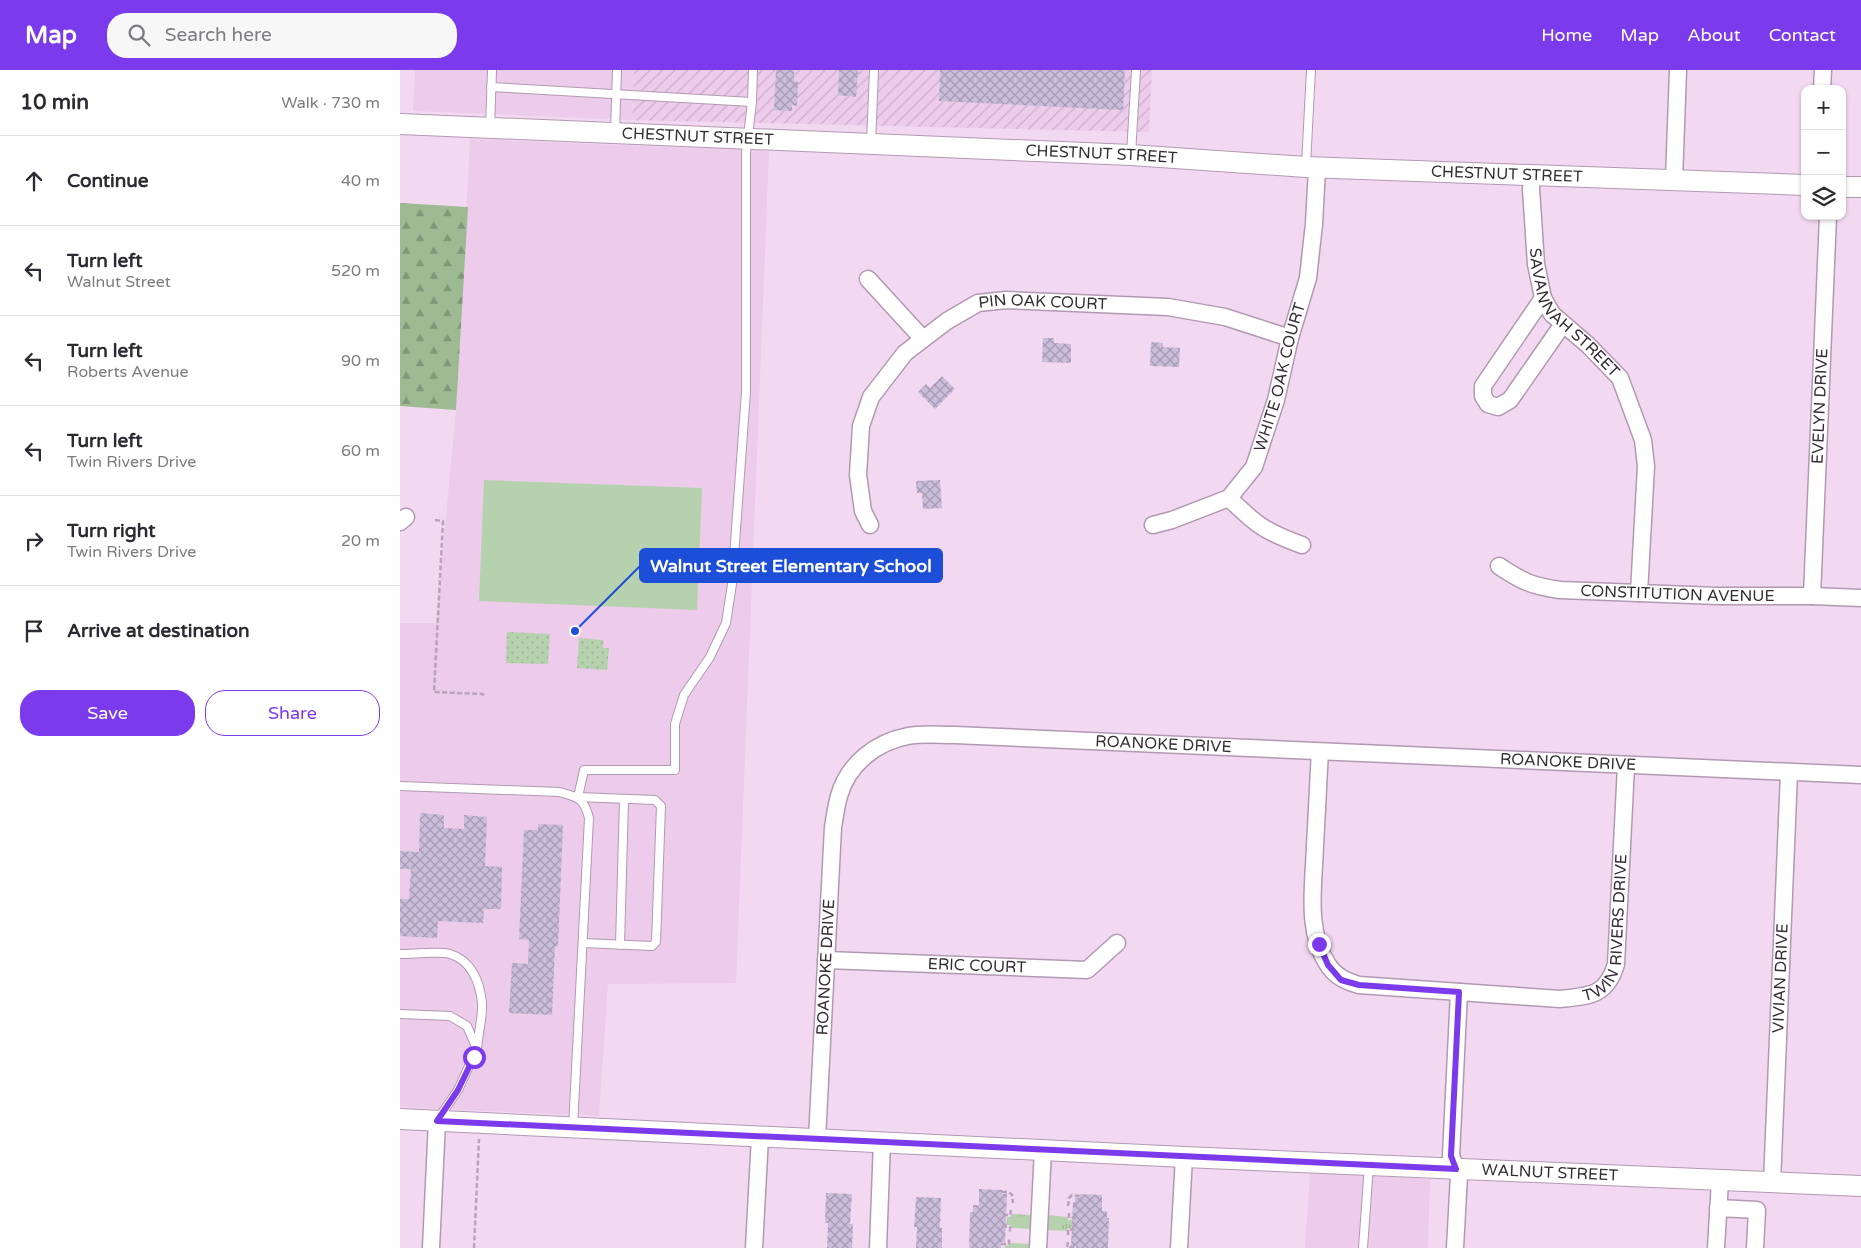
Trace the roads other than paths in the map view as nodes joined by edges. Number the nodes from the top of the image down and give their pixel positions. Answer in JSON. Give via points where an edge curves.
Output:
{"nodes":[{"id":1,"x":492,"y":70,"type":"edge"},
{"id":2,"x":617,"y":70,"type":"edge"},
{"id":3,"x":753,"y":70,"type":"edge"},
{"id":4,"x":874,"y":70,"type":"edge"},
{"id":5,"x":1136,"y":70,"type":"edge"},
{"id":6,"x":1311,"y":70,"type":"edge"},
{"id":7,"x":1678,"y":70,"type":"edge"},
{"id":8,"x":1823,"y":70,"type":"edge"},
{"id":9,"x":1822,"y":85,"type":"edge"},
{"id":10,"x":491,"y":87,"type":"junction"},
{"id":11,"x":616,"y":94,"type":"junction"},
{"id":12,"x":752,"y":102,"type":"junction"},
{"id":13,"x":400,"y":124,"type":"edge"},
{"id":14,"x":490,"y":128,"type":"junction"},
{"id":15,"x":614,"y":132,"type":"junction"},
{"id":16,"x":748,"y":138,"type":"junction"},
{"id":17,"x":871,"y":144,"type":"junction"},
{"id":18,"x":1131,"y":154,"type":"junction"},
{"id":19,"x":1312,"y":168,"type":"junction"},
{"id":20,"x":1532,"y":175,"type":"junction"},
{"id":21,"x":1674,"y":180,"type":"junction"},
{"id":22,"x":1801,"y":185,"type":"edge"},
{"id":23,"x":1846,"y":186,"type":"edge"},
{"id":24,"x":1861,"y":187,"type":"edge"},
{"id":25,"x":1828,"y":220,"type":"edge"},
{"id":26,"x":868,"y":279,"type":"dead end"},
{"id":27,"x":1543,"y":298,"type":"junction"},
{"id":28,"x":1563,"y":324,"type":"junction"},
{"id":29,"x":1290,"y":338,"type":"junction"},
{"id":30,"x":923,"y":339,"type":"junction"},
{"id":31,"x":1229,"y":498,"type":"junction"},
{"id":32,"x":870,"y":525,"type":"dead end"},
{"id":33,"x":1153,"y":526,"type":"dead end"},
{"id":34,"x":1302,"y":545,"type":"dead end"},
{"id":35,"x":1499,"y":566,"type":"dead end"},
{"id":36,"x":1638,"y":593,"type":"junction"},
{"id":37,"x":1812,"y":596,"type":"junction"},
{"id":38,"x":1861,"y":598,"type":"edge"},
{"id":39,"x":1320,"y":752,"type":"junction"},
{"id":40,"x":1626,"y":766,"type":"junction"},
{"id":41,"x":1789,"y":773,"type":"junction"},
{"id":42,"x":1861,"y":775,"type":"edge"},
{"id":43,"x":400,"y":786,"type":"edge"},
{"id":44,"x":578,"y":797,"type":"junction"},
{"id":45,"x":624,"y":799,"type":"junction"},
{"id":46,"x":1117,"y":943,"type":"dead end"},
{"id":47,"x":583,"y":944,"type":"junction"},
{"id":48,"x":620,"y":945,"type":"junction"},
{"id":49,"x":400,"y":954,"type":"edge"},
{"id":50,"x":826,"y":960,"type":"junction"},
{"id":51,"x":1459,"y":992,"type":"junction"},
{"id":52,"x":400,"y":1014,"type":"edge"},
{"id":53,"x":477,"y":1049,"type":"junction"},
{"id":54,"x":400,"y":1119,"type":"edge"},
{"id":55,"x":437,"y":1121,"type":"junction"},
{"id":56,"x":573,"y":1127,"type":"junction"},
{"id":57,"x":760,"y":1137,"type":"junction"},
{"id":58,"x":817,"y":1140,"type":"junction"},
{"id":59,"x":882,"y":1141,"type":"junction"},
{"id":60,"x":1043,"y":1150,"type":"junction"},
{"id":61,"x":1184,"y":1157,"type":"junction"},
{"id":62,"x":1369,"y":1165,"type":"junction"},
{"id":63,"x":1456,"y":1169,"type":"junction"},
{"id":64,"x":1720,"y":1181,"type":"junction"},
{"id":65,"x":1772,"y":1183,"type":"junction"},
{"id":66,"x":1861,"y":1186,"type":"edge"},
{"id":67,"x":1718,"y":1208,"type":"junction"},
{"id":68,"x":431,"y":1248,"type":"edge"},
{"id":69,"x":754,"y":1248,"type":"edge"},
{"id":70,"x":878,"y":1248,"type":"edge"},
{"id":71,"x":1038,"y":1248,"type":"edge"},
{"id":72,"x":1179,"y":1248,"type":"edge"},
{"id":73,"x":1363,"y":1248,"type":"edge"},
{"id":74,"x":1455,"y":1248,"type":"edge"},
{"id":75,"x":1716,"y":1248,"type":"edge"},
{"id":76,"x":1755,"y":1248,"type":"edge"}],
"edges":[{"from":1,"to":10,"type":"lane"},
{"from":2,"to":11,"type":"lane"},
{"from":3,"to":12,"type":"lane"},
{"from":4,"to":17,"type":"lane"},
{"from":5,"to":18,"type":"lane"},
{"from":6,"to":19,"type":"lane"},
{"from":7,"to":21,"type":"street"},
{"from":8,"to":9,"type":"street"},
{"from":10,"to":11,"type":"lane"},
{"from":10,"to":14,"type":"lane"},
{"from":11,"to":12,"type":"lane"},
{"from":11,"to":15,"type":"lane"},
{"from":12,"to":16,"type":"lane"},
{"from":13,"to":14,"type":"street","name":"CHESTNUT STREET"},
{"from":14,"to":15,"type":"street","name":"CHESTNUT STREET"},
{"from":15,"to":16,"type":"street","name":"CHESTNUT STREET"},
{"from":16,"to":17,"type":"street","name":"CHESTNUT STREET"},
{"from":16,"to":44,"type":"lane","via":[[746,392],[734,564],[726,623],[710,657],[684,695],[675,724],[675,770],[584,770]]},
{"from":17,"to":18,"type":"street","name":"CHESTNUT STREET"},
{"from":18,"to":19,"type":"street","name":"CHESTNUT STREET"},
{"from":19,"to":20,"type":"street","name":"CHESTNUT STREET"},
{"from":19,"to":29,"type":"street","name":"WHITE OAK COURT","via":[[1314,224],[1308,278]]},
{"from":20,"to":21,"type":"street","name":"CHESTNUT STREET"},
{"from":20,"to":27,"type":"street","name":"SAVANNAH STREET","via":[[1536,264]]},
{"from":21,"to":22,"type":"street","name":"CHESTNUT STREET"},
{"from":23,"to":24,"type":"street"},
{"from":25,"to":37,"type":"street","name":"EVELYN DRIVE"},
{"from":26,"to":30,"type":"street"},
{"from":27,"to":28,"type":"street","name":"SAVANNAH STREET","via":[[1552,314]]},
{"from":27,"to":28,"type":"street","via":[[1483,386],[1483,396],[1488,404],[1498,407],[1510,400]]},
{"from":28,"to":36,"type":"street","name":"SAVANNAH STREET","via":[[1620,378],[1643,440],[1646,466]]},
{"from":29,"to":30,"type":"street","name":"PIN OAK COURT","via":[[1225,317],[1168,307],[1006,300],[978,303]]},
{"from":29,"to":31,"type":"street","name":"WHITE OAK COURT","via":[[1276,400],[1254,467]]},
{"from":30,"to":32,"type":"street","name":"PIN OAK COURT","via":[[905,353],[871,397],[862,426],[858,475],[863,511]]},
{"from":31,"to":33,"type":"street"},
{"from":31,"to":34,"type":"street","via":[[1260,527]]},
{"from":35,"to":36,"type":"street","name":"CONSTITUTION AVENUE","via":[[1537,586]]},
{"from":36,"to":37,"type":"street","name":"CONSTITUTION AVENUE"},
{"from":37,"to":38,"type":"street","name":"CONSTITUTION AVENUE"},
{"from":39,"to":40,"type":"street","name":"ROANOKE DRIVE"},
{"from":39,"to":50,"type":"street","name":"ROANOKE DRIVE","via":[[955,735],[909,736],[876,747],[847,777],[839,796],[833,827]]},
{"from":39,"to":51,"type":"street","name":"TWIN RIVERS DRIVE","via":[[1313,902],[1314,927],[1328,965],[1341,980],[1359,985]]},
{"from":40,"to":41,"type":"street","name":"ROANOKE DRIVE"},
{"from":40,"to":51,"type":"street","name":"TWIN RIVERS DRIVE","via":[[1616,964],[1606,985],[1587,996],[1560,999]]},
{"from":41,"to":42,"type":"street","name":"ROANOKE DRIVE"},
{"from":41,"to":65,"type":"street","name":"VIVIAN DRIVE"},
{"from":43,"to":44,"type":"lane","via":[[559,792]]},
{"from":44,"to":45,"type":"lane"},
{"from":44,"to":47,"type":"lane","via":[[586,806],[589,818]]},
{"from":45,"to":48,"type":"lane"},
{"from":45,"to":48,"type":"lane","via":[[655,800],[661,806],[656,942],[652,946]]},
{"from":46,"to":50,"type":"street","name":"ERIC COURT","via":[[1087,970]]},
{"from":47,"to":48,"type":"lane"},
{"from":47,"to":56,"type":"lane"},
{"from":49,"to":53,"type":"lane","via":[[449,954],[463,960],[471,969],[482,1003]]},
{"from":50,"to":58,"type":"street","name":"ROANOKE DRIVE"},
{"from":51,"to":63,"type":"street","via":[[1451,1156]]},
{"from":52,"to":53,"type":"lane","via":[[450,1016],[467,1026]]},
{"from":53,"to":55,"type":"lane","via":[[458,1090]]},
{"from":54,"to":55,"type":"street","name":"WALNUT STREET"},
{"from":55,"to":56,"type":"street","name":"WALNUT STREET"},
{"from":55,"to":68,"type":"street"},
{"from":56,"to":57,"type":"street","name":"WALNUT STREET"},
{"from":57,"to":58,"type":"street","name":"WALNUT STREET"},
{"from":57,"to":69,"type":"street"},
{"from":58,"to":59,"type":"street","name":"WALNUT STREET"},
{"from":59,"to":60,"type":"street","name":"WALNUT STREET"},
{"from":59,"to":70,"type":"street"},
{"from":60,"to":61,"type":"street","name":"WALNUT STREET"},
{"from":60,"to":71,"type":"street"},
{"from":61,"to":62,"type":"street","name":"WALNUT STREET"},
{"from":61,"to":72,"type":"street"},
{"from":62,"to":63,"type":"street","name":"WALNUT STREET"},
{"from":62,"to":73,"type":"lane"},
{"from":63,"to":64,"type":"street","name":"WALNUT STREET"},
{"from":63,"to":74,"type":"street","via":[[1459,1176]]},
{"from":64,"to":65,"type":"street","name":"WALNUT STREET"},
{"from":64,"to":67,"type":"street"},
{"from":65,"to":66,"type":"street","name":"WALNUT STREET"},
{"from":67,"to":75,"type":"street"},
{"from":67,"to":76,"type":"street","via":[[1757,1210]]}]}
